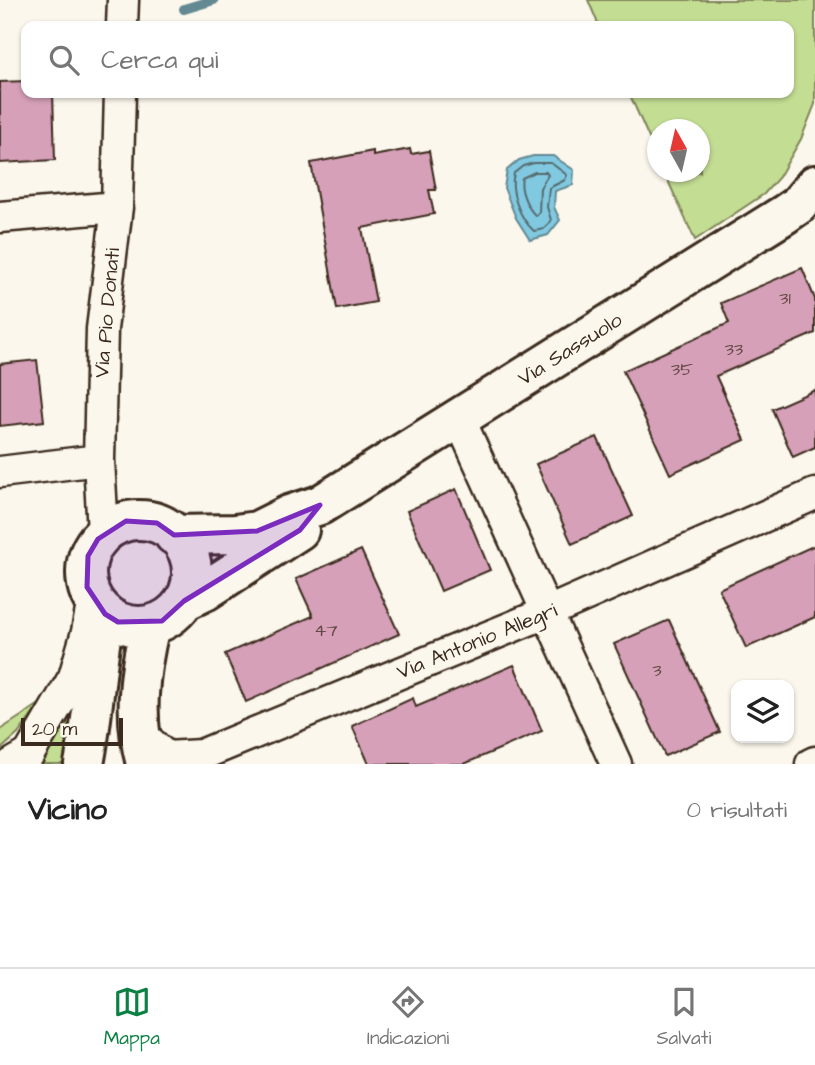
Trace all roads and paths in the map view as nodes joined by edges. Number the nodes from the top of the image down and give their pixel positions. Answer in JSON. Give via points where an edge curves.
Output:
{"nodes":[{"id":1,"x":123,"y":0,"type":"edge"},
{"id":2,"x":122,"y":21,"type":"edge"},
{"id":3,"x":120,"y":98,"type":"edge"},
{"id":4,"x":815,"y":185,"type":"edge"},
{"id":5,"x":117,"y":207,"type":"junction"},
{"id":6,"x":0,"y":217,"type":"edge"},
{"id":7,"x":459,"y":418,"type":"junction"},
{"id":8,"x":99,"y":460,"type":"junction"},
{"id":9,"x":0,"y":472,"type":"edge"},
{"id":10,"x":815,"y":494,"type":"edge"},
{"id":11,"x":320,"y":505,"type":"junction"},
{"id":12,"x":103,"y":533,"type":"junction"},
{"id":13,"x":174,"y":535,"type":"junction"},
{"id":14,"x":184,"y":601,"type":"junction"},
{"id":15,"x":99,"y":607,"type":"junction"},
{"id":16,"x":548,"y":612,"type":"junction"},
{"id":17,"x":150,"y":625,"type":"junction"},
{"id":18,"x":143,"y":749,"type":"edge"},
{"id":19,"x":12,"y":764,"type":"edge"},
{"id":20,"x":84,"y":764,"type":"edge"},
{"id":21,"x":616,"y":764,"type":"edge"}],
"edges":[{"from":1,"to":2,"type":"street"},
{"from":3,"to":5,"type":"street","name":"Via Pio Donati"},
{"from":4,"to":7,"type":"street","name":"Via Sassuolo","via":[[799,205]]},
{"from":5,"to":6,"type":"street"},
{"from":5,"to":8,"type":"street","name":"Via Pio Donati","via":[[102,329]]},
{"from":7,"to":11,"type":"street","name":"Via Sassuolo"},
{"from":7,"to":16,"type":"street"},
{"from":8,"to":9,"type":"street"},
{"from":8,"to":12,"type":"street","name":"Via Pio Donati"},
{"from":10,"to":16,"type":"street","name":"Via Antonio Allegri"},
{"from":11,"to":13,"type":"street","name":"Via Sassuolo","via":[[289,514],[257,531]]},
{"from":11,"to":14,"type":"street","name":"Via Sassuolo","via":[[300,530]]},
{"from":12,"to":13,"type":"street","via":[[126,522],[147,520]]},
{"from":12,"to":15,"type":"street","via":[[87,565],[87,587]]},
{"from":13,"to":14,"type":"street","via":[[186,548],[191,564],[192,578]]},
{"from":14,"to":17,"type":"street","via":[[171,615]]},
{"from":15,"to":17,"type":"street","via":[[118,622]]},
{"from":15,"to":19,"type":"street","via":[[74,677],[29,754]]},
{"from":15,"to":20,"type":"street","via":[[100,642]]},
{"from":16,"to":18,"type":"street","name":"Via Antonio Allegri","via":[[201,755],[166,757]]},
{"from":16,"to":21,"type":"street"},
{"from":17,"to":18,"type":"street","via":[[138,710]]}]}
